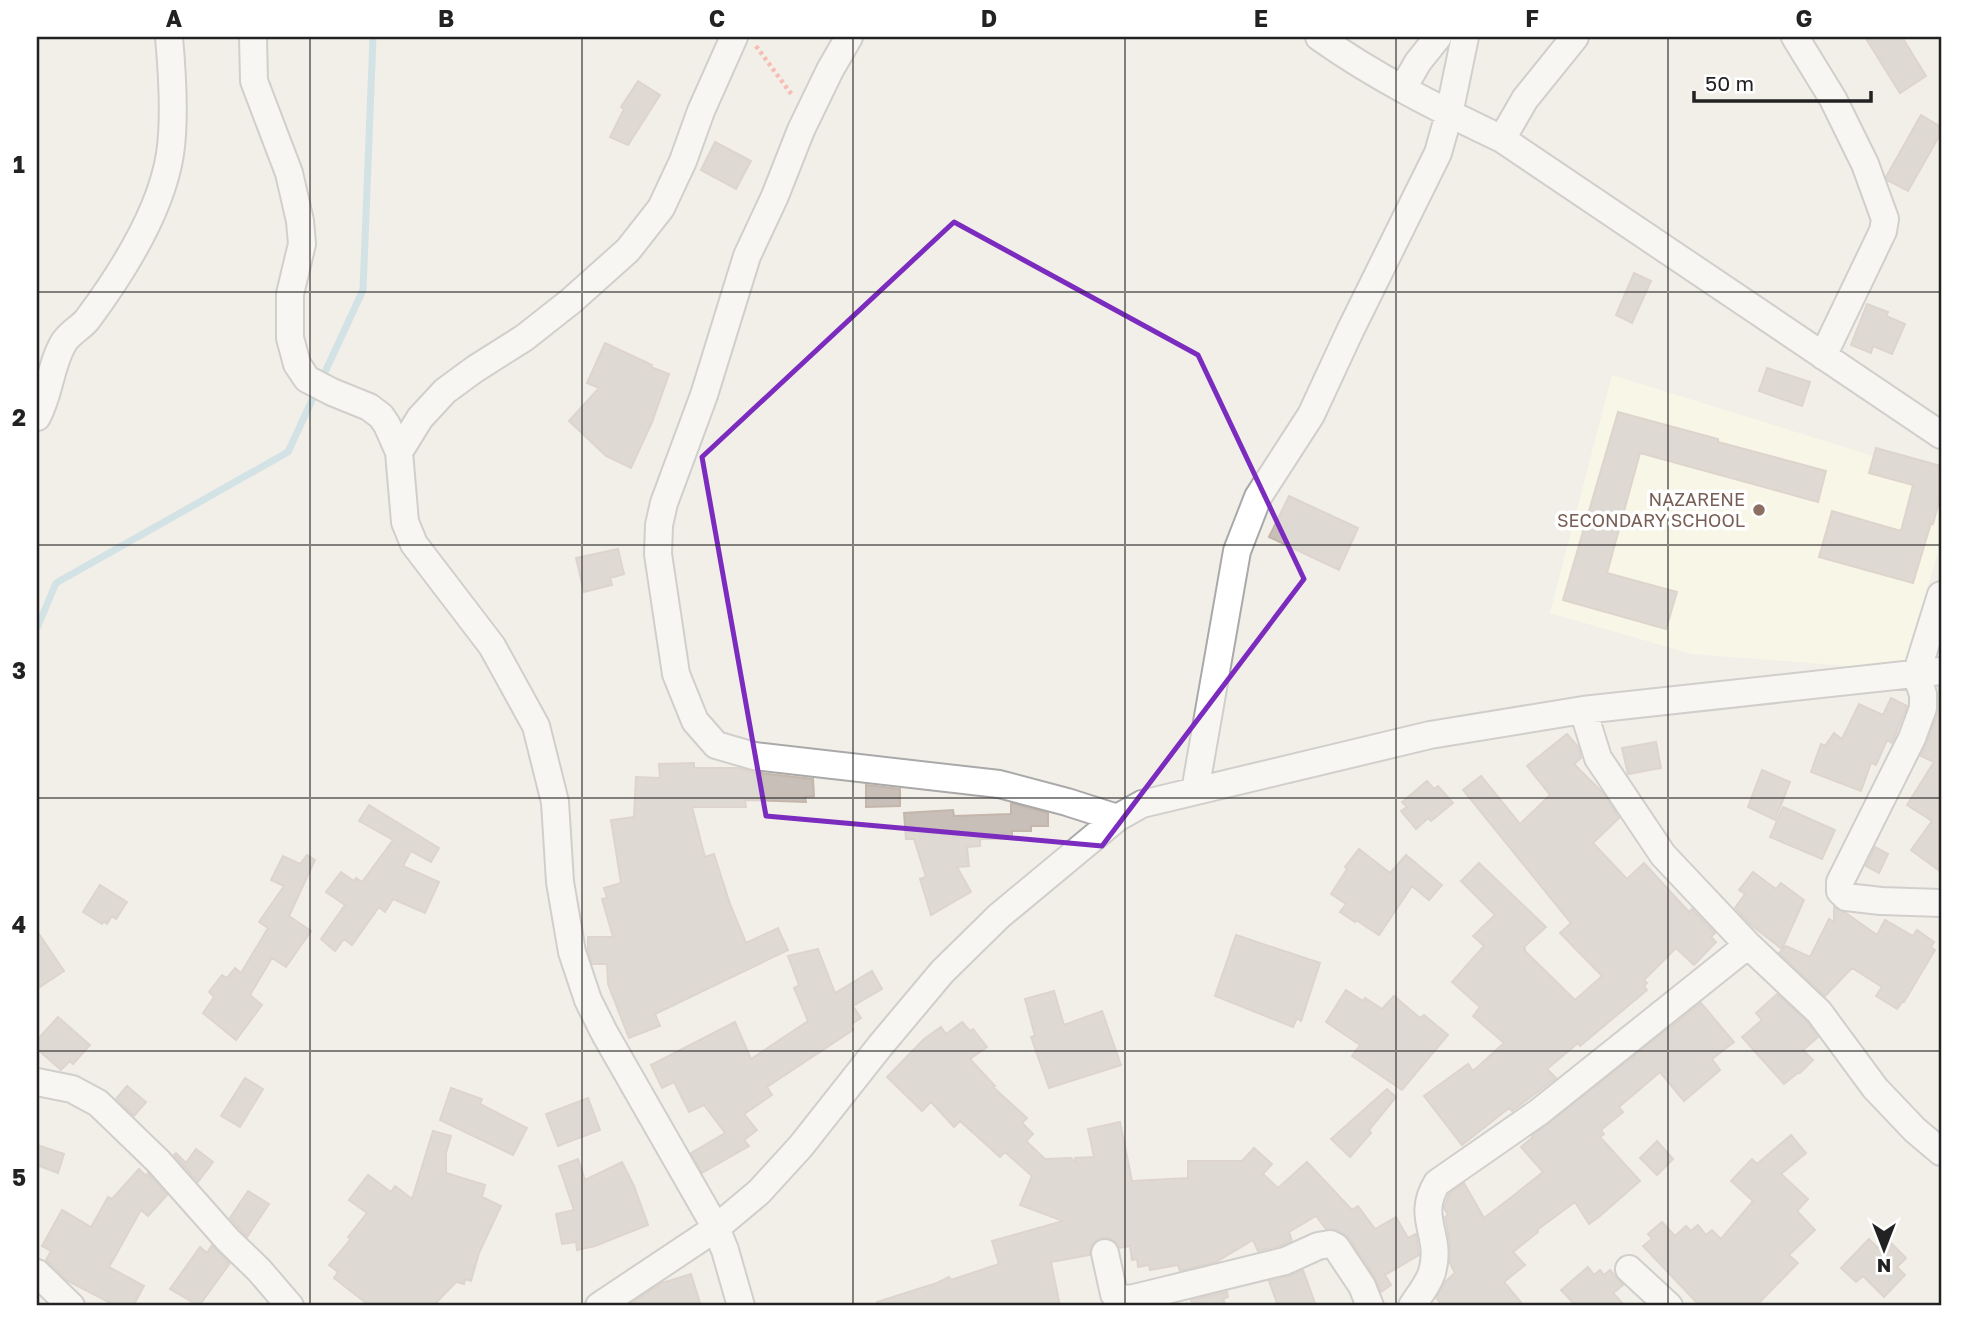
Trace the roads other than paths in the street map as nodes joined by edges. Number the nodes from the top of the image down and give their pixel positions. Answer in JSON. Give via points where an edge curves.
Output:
{"nodes":[{"id":1,"x":169,"y":37,"type":"edge"},
{"id":2,"x":253,"y":37,"type":"edge"},
{"id":3,"x":734,"y":37,"type":"edge"},
{"id":4,"x":849,"y":37,"type":"edge"},
{"id":5,"x":1318,"y":37,"type":"edge"},
{"id":6,"x":1438,"y":37,"type":"edge"},
{"id":7,"x":1465,"y":37,"type":"edge"},
{"id":8,"x":1575,"y":37,"type":"edge"},
{"id":9,"x":1796,"y":37,"type":"edge"},
{"id":10,"x":1403,"y":88,"type":"junction"},
{"id":11,"x":1449,"y":114,"type":"junction"},
{"id":12,"x":1502,"y":139,"type":"junction"},
{"id":13,"x":1823,"y":356,"type":"junction"},
{"id":14,"x":37,"y":417,"type":"edge"},
{"id":15,"x":1941,"y":435,"type":"edge"},
{"id":16,"x":399,"y":452,"type":"junction"},
{"id":17,"x":1941,"y":595,"type":"edge"},
{"id":18,"x":1929,"y":673,"type":"edge"},
{"id":19,"x":1583,"y":710,"type":"junction"},
{"id":20,"x":1195,"y":791,"type":"junction"},
{"id":21,"x":1117,"y":818,"type":"junction"},
{"id":22,"x":1941,"y":903,"type":"edge"},
{"id":23,"x":1748,"y":945,"type":"junction"},
{"id":24,"x":37,"y":1082,"type":"edge"},
{"id":25,"x":1941,"y":1152,"type":"edge"},
{"id":26,"x":716,"y":1228,"type":"junction"},
{"id":27,"x":1105,"y":1252,"type":"dead end"},
{"id":28,"x":1629,"y":1269,"type":"dead end"},
{"id":29,"x":37,"y":1273,"type":"edge"},
{"id":30,"x":71,"y":1306,"type":"edge"},
{"id":31,"x":290,"y":1306,"type":"edge"},
{"id":32,"x":598,"y":1306,"type":"edge"},
{"id":33,"x":741,"y":1306,"type":"edge"},
{"id":34,"x":1370,"y":1306,"type":"edge"},
{"id":35,"x":1412,"y":1306,"type":"edge"},
{"id":36,"x":1669,"y":1306,"type":"edge"}],
"edges":[{"from":1,"to":14,"type":"street","via":[[170,153],[160,193],[124,264],[86,320],[65,341]]},
{"from":2,"to":16,"type":"street","via":[[254,81],[289,173],[300,221],[302,244],[290,294],[290,338],[297,364],[307,379],[381,416]]},
{"from":3,"to":16,"type":"street","via":[[660,208],[628,250],[543,323],[445,391],[420,418]]},
{"from":4,"to":21,"type":"street","via":[[812,107],[747,256],[704,395],[664,503],[658,554],[676,674],[695,721],[716,745],[754,756],[999,784]]},
{"from":5,"to":10,"type":"street"},
{"from":6,"to":10,"type":"street"},
{"from":7,"to":11,"type":"street"},
{"from":8,"to":12,"type":"street","via":[[1525,99]]},
{"from":9,"to":13,"type":"street","via":[[1865,164],[1885,219]]},
{"from":10,"to":11,"type":"street"},
{"from":11,"to":12,"type":"street"},
{"from":11,"to":20,"type":"street","via":[[1438,153],[1311,415],[1258,497],[1237,551]]},
{"from":12,"to":13,"type":"street"},
{"from":13,"to":15,"type":"street"},
{"from":16,"to":26,"type":"street","via":[[405,522],[414,544],[492,646],[536,726],[555,802],[560,882],[572,952],[588,1000]]},
{"from":17,"to":18,"type":"street"},
{"from":18,"to":19,"type":"street"},
{"from":18,"to":22,"type":"street","via":[[1912,738],[1840,882],[1840,891],[1858,900]]},
{"from":19,"to":20,"type":"street","via":[[1430,735]]},
{"from":19,"to":23,"type":"street","via":[[1598,758],[1641,824],[1663,855]]},
{"from":20,"to":21,"type":"street","via":[[1142,804]]},
{"from":21,"to":26,"type":"street","via":[[999,916],[942,972],[801,1146],[760,1192]]},
{"from":23,"to":25,"type":"street","via":[[1819,1012],[1875,1087]]},
{"from":23,"to":35,"type":"street","via":[[1539,1112],[1437,1183],[1427,1210],[1435,1254],[1433,1271]]},
{"from":24,"to":31,"type":"street","via":[[72,1089],[98,1103],[159,1161]]},
{"from":26,"to":32,"type":"street"},
{"from":26,"to":33,"type":"street"},
{"from":27,"to":34,"type":"street","via":[[1114,1294],[1130,1299],[1285,1261],[1330,1244],[1362,1286]]},
{"from":28,"to":36,"type":"street"},
{"from":29,"to":30,"type":"street"}]}
